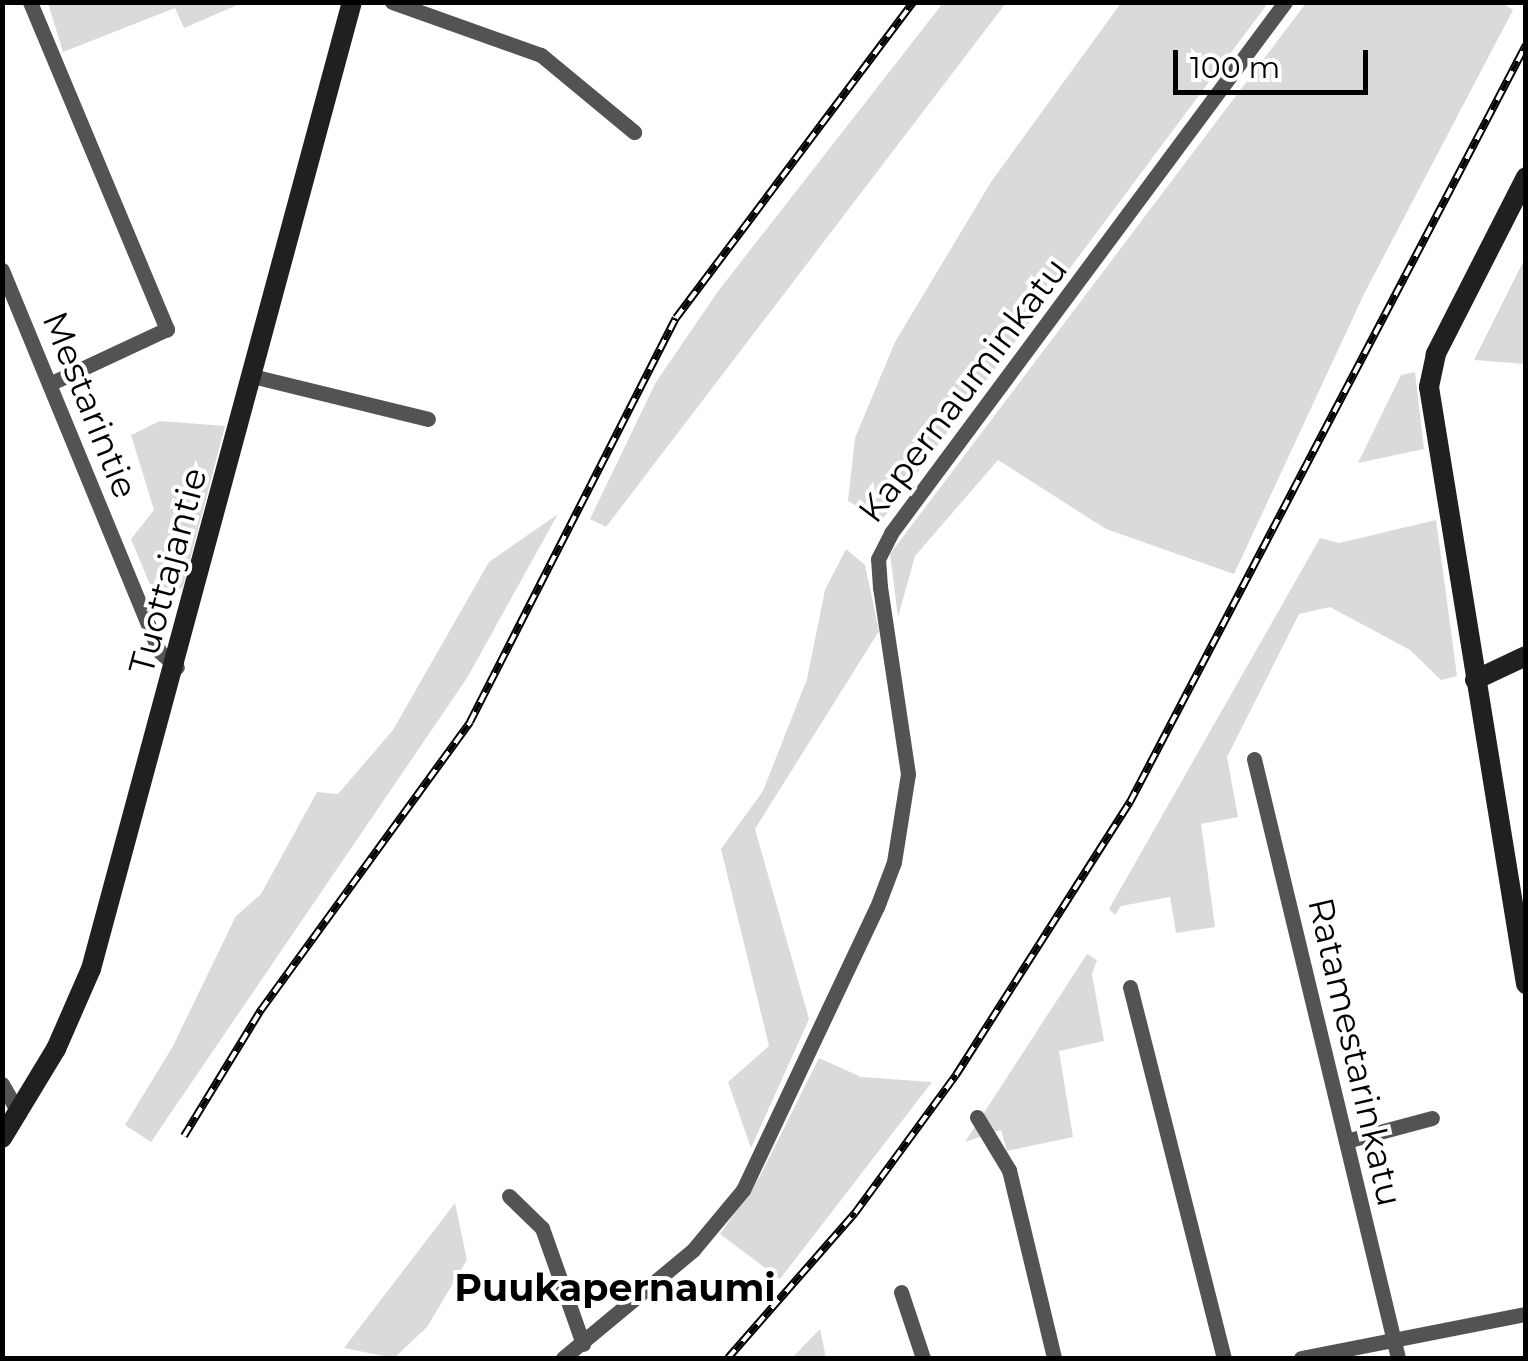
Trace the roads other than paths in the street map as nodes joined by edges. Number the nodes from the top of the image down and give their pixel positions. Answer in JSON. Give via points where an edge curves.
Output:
{"nodes":[{"id":1,"x":30,"y":2,"type":"edge"},
{"id":2,"x":352,"y":2,"type":"edge"},
{"id":3,"x":392,"y":2,"type":"edge"},
{"id":4,"x":1285,"y":2,"type":"edge"},
{"id":5,"x":634,"y":132,"type":"dead end"},
{"id":6,"x":1526,"y":177,"type":"edge"},
{"id":7,"x":2,"y":270,"type":"edge"},
{"id":8,"x":252,"y":376,"type":"junction"},
{"id":9,"x":49,"y":384,"type":"junction"},
{"id":10,"x":428,"y":419,"type":"dead end"},
{"id":11,"x":1526,"y":656,"type":"edge"},
{"id":12,"x":177,"y":667,"type":"junction"},
{"id":13,"x":1475,"y":680,"type":"junction"},
{"id":14,"x":1254,"y":759,"type":"dead end"},
{"id":15,"x":1526,"y":984,"type":"edge"},
{"id":16,"x":1130,"y":986,"type":"dead end"},
{"id":17,"x":2,"y":1084,"type":"edge"},
{"id":18,"x":19,"y":1113,"type":"junction"},
{"id":19,"x":977,"y":1117,"type":"dead end"},
{"id":20,"x":1432,"y":1118,"type":"dead end"},
{"id":21,"x":2,"y":1138,"type":"edge"},
{"id":22,"x":1346,"y":1141,"type":"junction"},
{"id":23,"x":509,"y":1196,"type":"dead end"},
{"id":24,"x":901,"y":1292,"type":"dead end"},
{"id":25,"x":1526,"y":1314,"type":"edge"},
{"id":26,"x":1393,"y":1339,"type":"junction"},
{"id":27,"x":583,"y":1344,"type":"junction"},
{"id":28,"x":563,"y":1358,"type":"edge"},
{"id":29,"x":923,"y":1358,"type":"edge"},
{"id":30,"x":1054,"y":1358,"type":"edge"},
{"id":31,"x":1224,"y":1358,"type":"edge"},
{"id":32,"x":1301,"y":1358,"type":"edge"},
{"id":33,"x":1398,"y":1358,"type":"edge"}],
"edges":[{"from":1,"to":9,"type":"street","via":[[167,328]]},
{"from":2,"to":8,"type":"street","name":"Tuottajantie"},
{"from":3,"to":5,"type":"street","via":[[541,55]]},
{"from":4,"to":27,"type":"street","name":"Kapernauminkatu","via":[[882,550],[880,587],[908,774],[903,822],[883,892],[743,1190],[693,1250]]},
{"from":6,"to":13,"type":"street","via":[[1436,354],[1429,387]]},
{"from":7,"to":9,"type":"street","name":"Mestarintie"},
{"from":8,"to":10,"type":"street"},
{"from":8,"to":12,"type":"street","name":"Tuottajantie"},
{"from":9,"to":12,"type":"street","name":"Mestarintie","via":[[159,651]]},
{"from":11,"to":13,"type":"street"},
{"from":12,"to":18,"type":"street","name":"Tuottajantie","via":[[91,969]]},
{"from":13,"to":15,"type":"street"},
{"from":14,"to":22,"type":"street","name":"Ratamestarinkatu"},
{"from":16,"to":31,"type":"street"},
{"from":17,"to":18,"type":"street"},
{"from":18,"to":21,"type":"street","name":"Tuottajantie"},
{"from":19,"to":30,"type":"street","via":[[1009,1170]]},
{"from":20,"to":22,"type":"street"},
{"from":22,"to":26,"type":"street","name":"Ratamestarinkatu"},
{"from":23,"to":27,"type":"street","via":[[542,1228]]},
{"from":24,"to":29,"type":"street"},
{"from":25,"to":26,"type":"street"},
{"from":26,"to":32,"type":"street"},
{"from":26,"to":33,"type":"street","name":"Ratamestarinkatu"},
{"from":27,"to":28,"type":"street","name":"Kapernauminkatu"}]}
